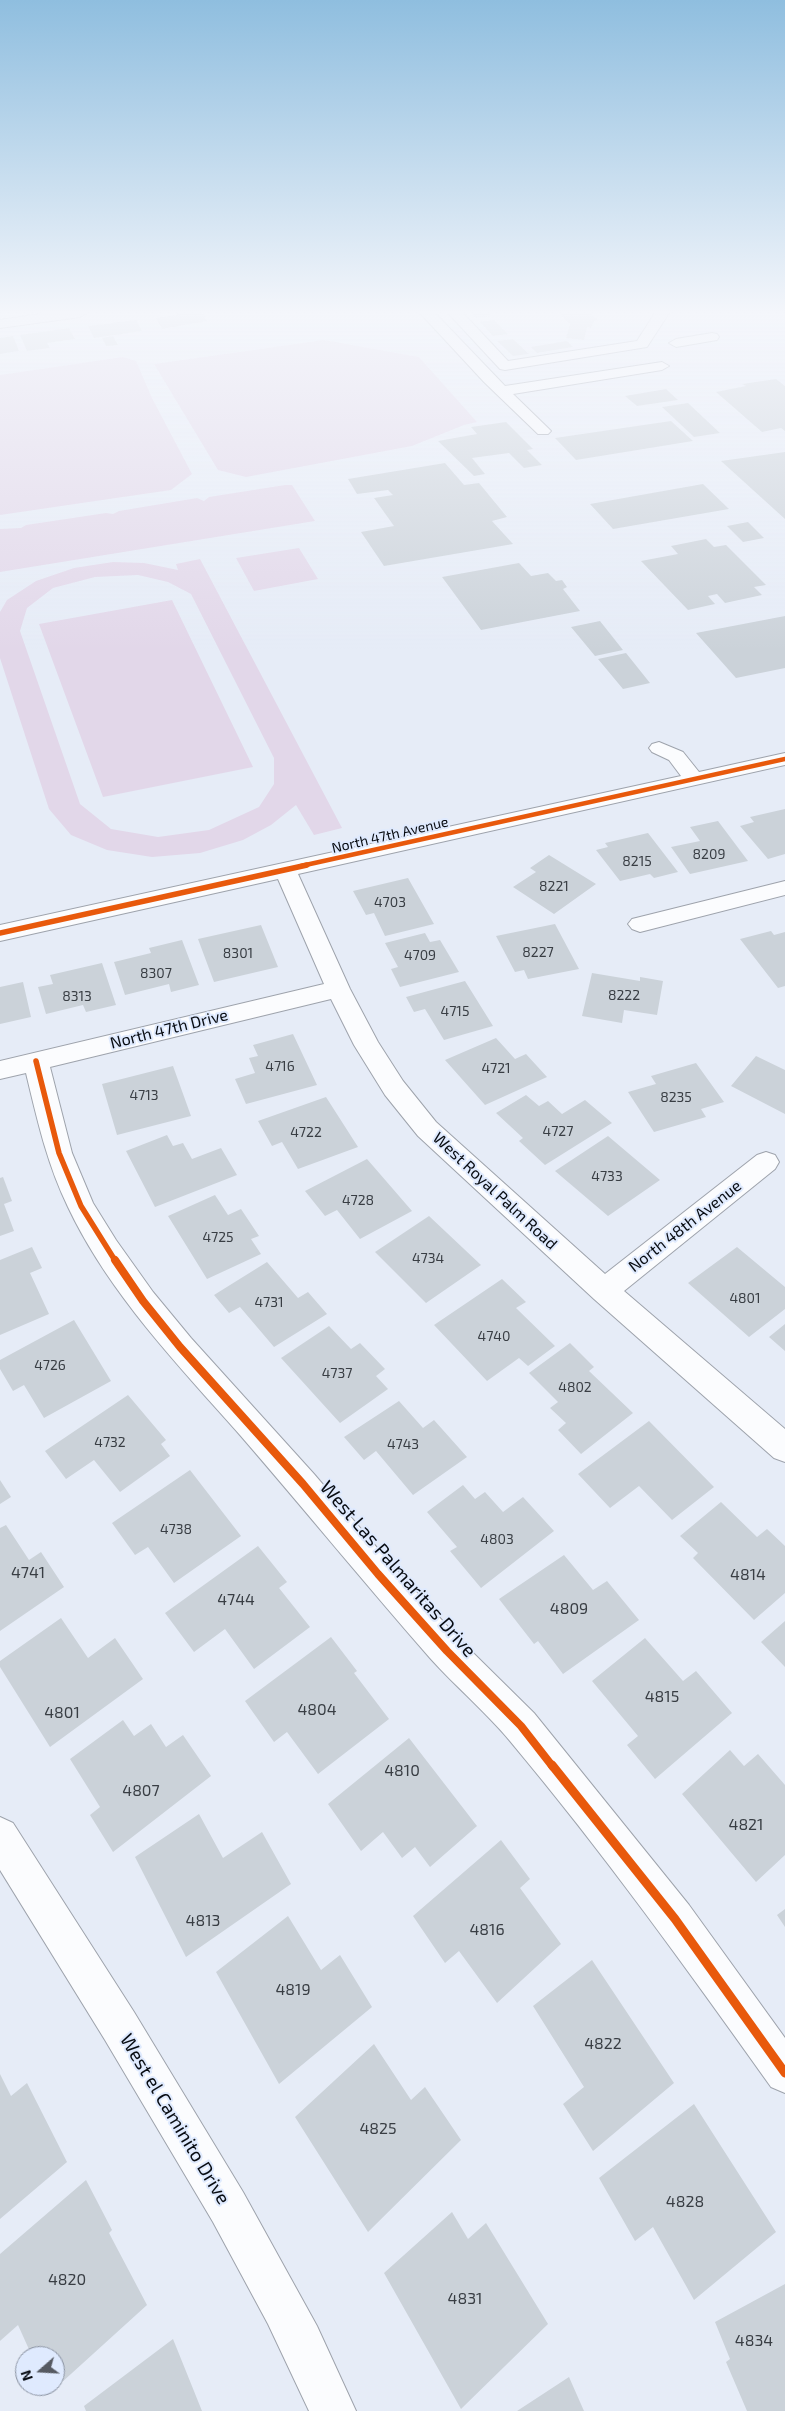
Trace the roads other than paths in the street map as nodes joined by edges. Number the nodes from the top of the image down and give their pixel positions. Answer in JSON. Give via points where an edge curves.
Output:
{"nodes":[{"id":1,"x":538,"y":426,"type":"edge"},
{"id":2,"x":543,"y":430,"type":"dead end"},
{"id":3,"x":659,"y":748,"type":"dead end"},
{"id":4,"x":785,"y":759,"type":"edge"},
{"id":5,"x":695,"y":780,"type":"junction"},
{"id":6,"x":286,"y":871,"type":"junction"},
{"id":7,"x":785,"y":888,"type":"edge"},
{"id":8,"x":640,"y":924,"type":"dead end"},
{"id":9,"x":0,"y":933,"type":"edge"},
{"id":10,"x":338,"y":989,"type":"junction"},
{"id":11,"x":36,"y":1061,"type":"junction"},
{"id":12,"x":0,"y":1070,"type":"edge"},
{"id":13,"x":766,"y":1162,"type":"dead end"},
{"id":14,"x":604,"y":1291,"type":"junction"},
{"id":15,"x":785,"y":1448,"type":"edge"},
{"id":16,"x":0,"y":1836,"type":"edge"},
{"id":17,"x":785,"y":2073,"type":"edge"},
{"id":18,"x":333,"y":2411,"type":"edge"}],
"edges":[{"from":1,"to":2,"type":"street"},
{"from":3,"to":5,"type":"street","via":[[676,756]]},
{"from":4,"to":5,"type":"street","name":"North 47th Avenue"},
{"from":5,"to":6,"type":"street","name":"North 47th Avenue"},
{"from":6,"to":9,"type":"street","name":"North 47th Avenue"},
{"from":6,"to":10,"type":"street","name":"West Royal Palm Road"},
{"from":7,"to":8,"type":"street"},
{"from":10,"to":11,"type":"street","name":"North 47th Drive"},
{"from":10,"to":14,"type":"street","name":"West Royal Palm Road","via":[[394,1088],[427,1129]]},
{"from":11,"to":12,"type":"street","name":"North 47th Drive"},
{"from":11,"to":17,"type":"street","name":"West Las Palmaritas Drive","via":[[59,1153],[81,1206],[143,1301],[378,1574],[447,1651],[521,1726],[675,1920]]},
{"from":13,"to":14,"type":"street","name":"North 48th Avenue"},
{"from":14,"to":15,"type":"street","name":"West Royal Palm Road"},
{"from":16,"to":18,"type":"street","name":"West el Caminito Drive","via":[[144,2065],[230,2210],[308,2354]]}]}
